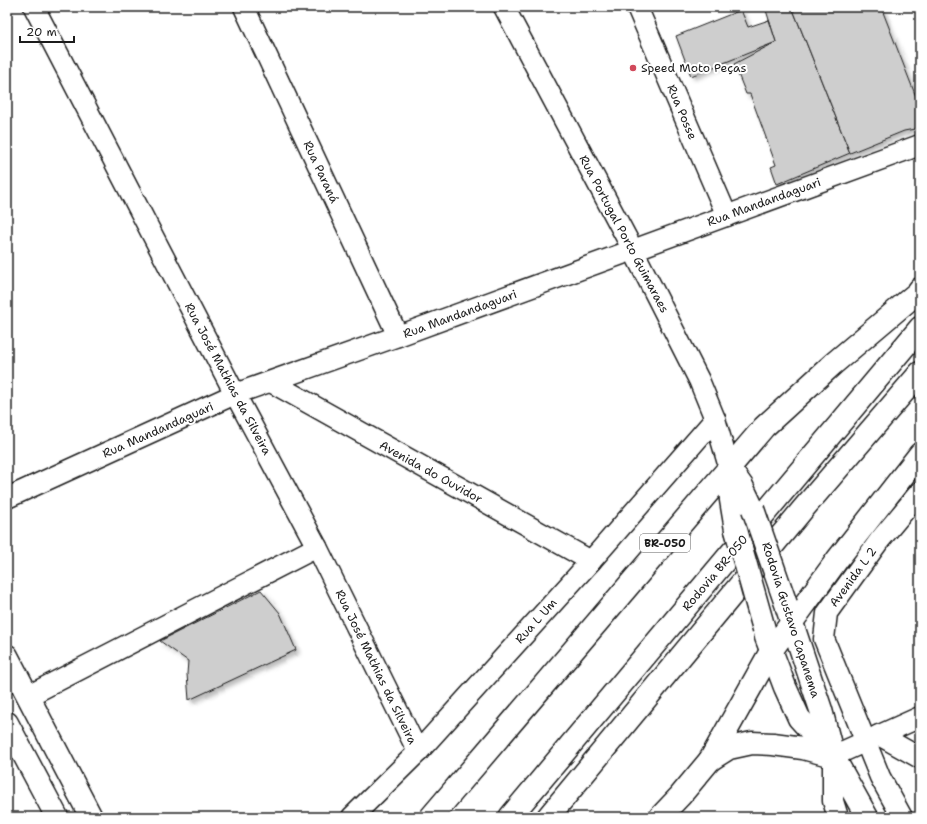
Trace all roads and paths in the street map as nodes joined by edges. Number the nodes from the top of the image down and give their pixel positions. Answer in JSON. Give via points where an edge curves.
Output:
{"nodes":[{"id":1,"x":34,"y":7,"type":"edge"},
{"id":2,"x":244,"y":7,"type":"edge"},
{"id":3,"x":504,"y":7,"type":"edge"},
{"id":4,"x":637,"y":7,"type":"edge"},
{"id":5,"x":920,"y":145,"type":"edge"},
{"id":6,"x":727,"y":216,"type":"junction"},
{"id":7,"x":633,"y":250,"type":"junction"},
{"id":8,"x":920,"y":289,"type":"edge"},
{"id":9,"x":920,"y":328,"type":"edge"},
{"id":10,"x":398,"y":336,"type":"junction"},
{"id":11,"x":920,"y":373,"type":"edge"},
{"id":12,"x":271,"y":382,"type":"junction"},
{"id":13,"x":235,"y":394,"type":"junction"},
{"id":14,"x":714,"y":419,"type":"junction"},
{"id":15,"x":920,"y":454,"type":"edge"},
{"id":16,"x":729,"y":468,"type":"junction"},
{"id":17,"x":920,"y":492,"type":"edge"},
{"id":18,"x":7,"y":498,"type":"edge"},
{"id":19,"x":316,"y":547,"type":"junction"},
{"id":20,"x":591,"y":561,"type":"junction"},
{"id":21,"x":789,"y":613,"type":"junction"},
{"id":22,"x":771,"y":651,"type":"junction"},
{"id":23,"x":7,"y":656,"type":"edge"},
{"id":24,"x":28,"y":696,"type":"junction"},
{"id":25,"x":920,"y":717,"type":"edge"},
{"id":26,"x":7,"y":723,"type":"edge"},
{"id":27,"x":872,"y":739,"type":"junction"},
{"id":28,"x":418,"y":752,"type":"junction"},
{"id":29,"x":833,"y":756,"type":"junction"},
{"id":30,"x":920,"y":758,"type":"edge"},
{"id":31,"x":710,"y":760,"type":"junction"},
{"id":32,"x":57,"y":817,"type":"edge"},
{"id":33,"x":91,"y":817,"type":"edge"},
{"id":34,"x":352,"y":817,"type":"edge"},
{"id":35,"x":431,"y":817,"type":"edge"},
{"id":36,"x":510,"y":817,"type":"edge"},
{"id":37,"x":548,"y":817,"type":"edge"},
{"id":38,"x":660,"y":817,"type":"edge"},
{"id":39,"x":838,"y":817,"type":"edge"},
{"id":40,"x":866,"y":817,"type":"edge"},
{"id":41,"x":902,"y":817,"type":"edge"}],
"edges":[{"from":1,"to":13,"type":"street","name":"Rua José Mathias da Silveira"},
{"from":2,"to":10,"type":"street","name":"Rua Paraná"},
{"from":3,"to":7,"type":"street","name":"Rua Portugal Porto Guimaraes"},
{"from":4,"to":6,"type":"street","name":"Rua Posse"},
{"from":5,"to":6,"type":"street","name":"Rua Mandandaguari"},
{"from":6,"to":7,"type":"street","name":"Rua Mandandaguari"},
{"from":7,"to":10,"type":"street","name":"Rua Mandandaguari"},
{"from":7,"to":14,"type":"street","name":"Rua Portugal Porto Guimaraes","via":[[699,380]]},
{"from":8,"to":16,"type":"main road","number":"BR-050","via":[[764,427]]},
{"from":9,"to":36,"type":"main road","name":"Rodovia BR-050"},
{"from":10,"to":12,"type":"street","name":"Rua Mandandaguari"},
{"from":11,"to":37,"type":"main road","via":[[803,509]]},
{"from":12,"to":13,"type":"street","name":"Rua Mandandaguari"},
{"from":12,"to":20,"type":"street","name":"Avenida do Ouvidor"},
{"from":13,"to":18,"type":"street","name":"Rua Mandandaguari"},
{"from":13,"to":19,"type":"street","name":"Rua José Mathias da Silveira"},
{"from":14,"to":16,"type":"street","name":"Rua Portugal Porto Guimaraes"},
{"from":14,"to":20,"type":"street","name":"Rua L Um"},
{"from":15,"to":21,"type":"main road","via":[[837,560]]},
{"from":16,"to":21,"type":"main road","name":"Rodovia Gustavo Capanema","bridge":true,"via":[[742,486],[753,509]]},
{"from":16,"to":22,"type":"main road","name":"Rodovia Gustavo Capanema","bridge":true,"via":[[736,530]]},
{"from":16,"to":35,"type":"main road","number":"BR-050"},
{"from":17,"to":27,"type":"street","name":"Avenida L 2","via":[[879,541],[827,613],[824,638]]},
{"from":19,"to":24,"type":"street"},
{"from":19,"to":28,"type":"street","name":"Rua José Mathias da Silveira"},
{"from":20,"to":28,"type":"street","name":"Rua L Um"},
{"from":21,"to":22,"type":"main road"},
{"from":21,"to":29,"type":"main road","name":"Rodovia Gustavo Capanema","via":[[821,710]]},
{"from":22,"to":29,"type":"main road","name":"Rodovia Gustavo Capanema","via":[[799,718]]},
{"from":22,"to":31,"type":"main road"},
{"from":23,"to":24,"type":"main road"},
{"from":24,"to":33,"type":"main road"},
{"from":25,"to":27,"type":"street"},
{"from":26,"to":32,"type":"main road"},
{"from":27,"to":29,"type":"street"},
{"from":27,"to":30,"type":"street"},
{"from":27,"to":41,"type":"street","name":"Avenida L 2","via":[[880,777]]},
{"from":28,"to":34,"type":"street","name":"Rua L Um"},
{"from":29,"to":31,"type":"main road","via":[[803,748],[752,743],[729,748]]},
{"from":29,"to":39,"type":"street","via":[[833,801]]},
{"from":29,"to":40,"type":"main road","name":"Rodovia Gustavo Capanema"},
{"from":31,"to":38,"type":"main road"}]}
